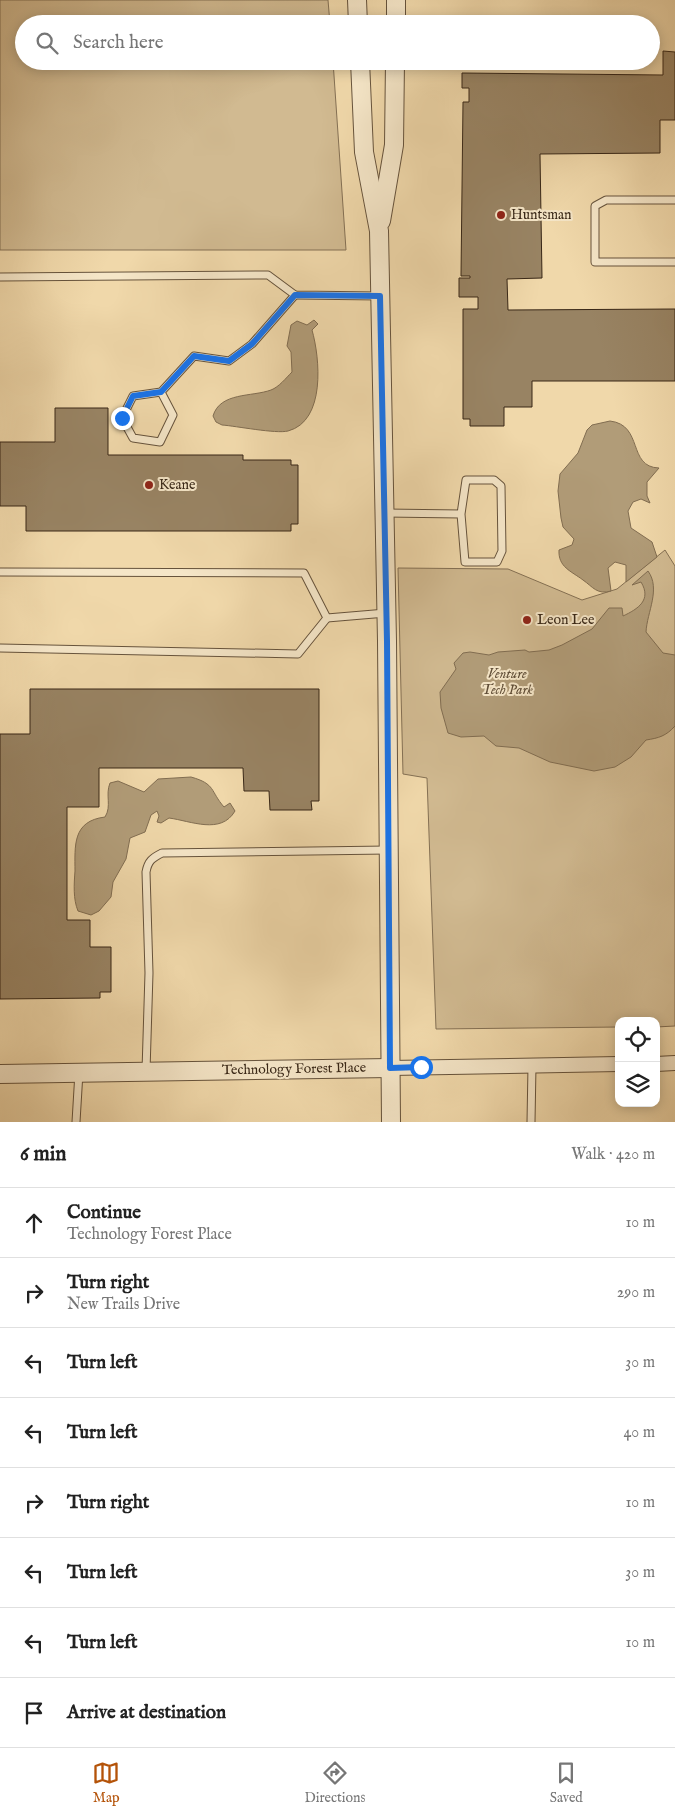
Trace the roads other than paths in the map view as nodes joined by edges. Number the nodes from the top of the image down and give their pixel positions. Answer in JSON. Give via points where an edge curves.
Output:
{"nodes":[{"id":1,"x":357,"y":0,"type":"edge"},
{"id":2,"x":396,"y":0,"type":"edge"},
{"id":3,"x":358,"y":15,"type":"edge"},
{"id":4,"x":396,"y":15,"type":"edge"},
{"id":5,"x":360,"y":70,"type":"edge"},
{"id":6,"x":395,"y":70,"type":"edge"},
{"id":7,"x":675,"y":200,"type":"edge"},
{"id":8,"x":379,"y":231,"type":"junction"},
{"id":9,"x":675,"y":262,"type":"edge"},
{"id":10,"x":0,"y":277,"type":"edge"},
{"id":11,"x":295,"y":295,"type":"junction"},
{"id":12,"x":380,"y":296,"type":"junction"},
{"id":13,"x":161,"y":392,"type":"junction"},
{"id":14,"x":384,"y":513,"type":"junction"},
{"id":15,"x":461,"y":514,"type":"junction"},
{"id":16,"x":0,"y":572,"type":"edge"},
{"id":17,"x":386,"y":613,"type":"junction"},
{"id":18,"x":327,"y":618,"type":"junction"},
{"id":19,"x":0,"y":648,"type":"edge"},
{"id":20,"x":388,"y":850,"type":"junction"},
{"id":21,"x":675,"y":1063,"type":"edge"},
{"id":22,"x":615,"y":1064,"type":"edge"},
{"id":23,"x":660,"y":1064,"type":"edge"},
{"id":24,"x":532,"y":1066,"type":"junction"},
{"id":25,"x":390,"y":1068,"type":"junction"},
{"id":26,"x":146,"y":1071,"type":"junction"},
{"id":27,"x":79,"y":1072,"type":"junction"},
{"id":28,"x":0,"y":1074,"type":"edge"},
{"id":29,"x":76,"y":1122,"type":"edge"},
{"id":30,"x":391,"y":1122,"type":"edge"},
{"id":31,"x":530,"y":1122,"type":"edge"}],
"edges":[{"from":1,"to":3,"type":"street"},
{"from":2,"to":4,"type":"street"},
{"from":5,"to":8,"type":"street","via":[[364,152]]},
{"from":6,"to":8,"type":"street","via":[[394,145]]},
{"from":7,"to":9,"type":"lane","via":[[606,200],[595,206],[595,262]]},
{"from":8,"to":12,"type":"street"},
{"from":10,"to":11,"type":"lane","via":[[268,274]]},
{"from":11,"to":12,"type":"lane"},
{"from":11,"to":13,"type":"lane","via":[[252,344],[229,361],[194,356]]},
{"from":12,"to":14,"type":"street"},
{"from":13,"to":13,"type":"lane","via":[[173,415],[160,442],[133,438],[122,418],[133,396]]},
{"from":14,"to":15,"type":"lane"},
{"from":14,"to":17,"type":"street"},
{"from":15,"to":15,"type":"lane","via":[[465,562],[497,562],[502,551],[501,486],[494,480],[466,480]]},
{"from":16,"to":18,"type":"lane","via":[[304,573]]},
{"from":17,"to":18,"type":"lane"},
{"from":17,"to":20,"type":"street"},
{"from":18,"to":19,"type":"lane","via":[[298,654]]},
{"from":20,"to":25,"type":"street"},
{"from":20,"to":26,"type":"lane","via":[[162,853],[153,857],[146,872],[149,973]]},
{"from":21,"to":23,"type":"street"},
{"from":22,"to":24,"type":"street","name":"Technology Forest Place"},
{"from":24,"to":25,"type":"street","name":"Technology Forest Place"},
{"from":24,"to":31,"type":"lane"},
{"from":25,"to":26,"type":"street","name":"Technology Forest Place"},
{"from":25,"to":30,"type":"street"},
{"from":26,"to":27,"type":"street","name":"Technology Forest Place"},
{"from":27,"to":28,"type":"street","name":"Technology Forest Place"},
{"from":27,"to":29,"type":"lane"}]}
